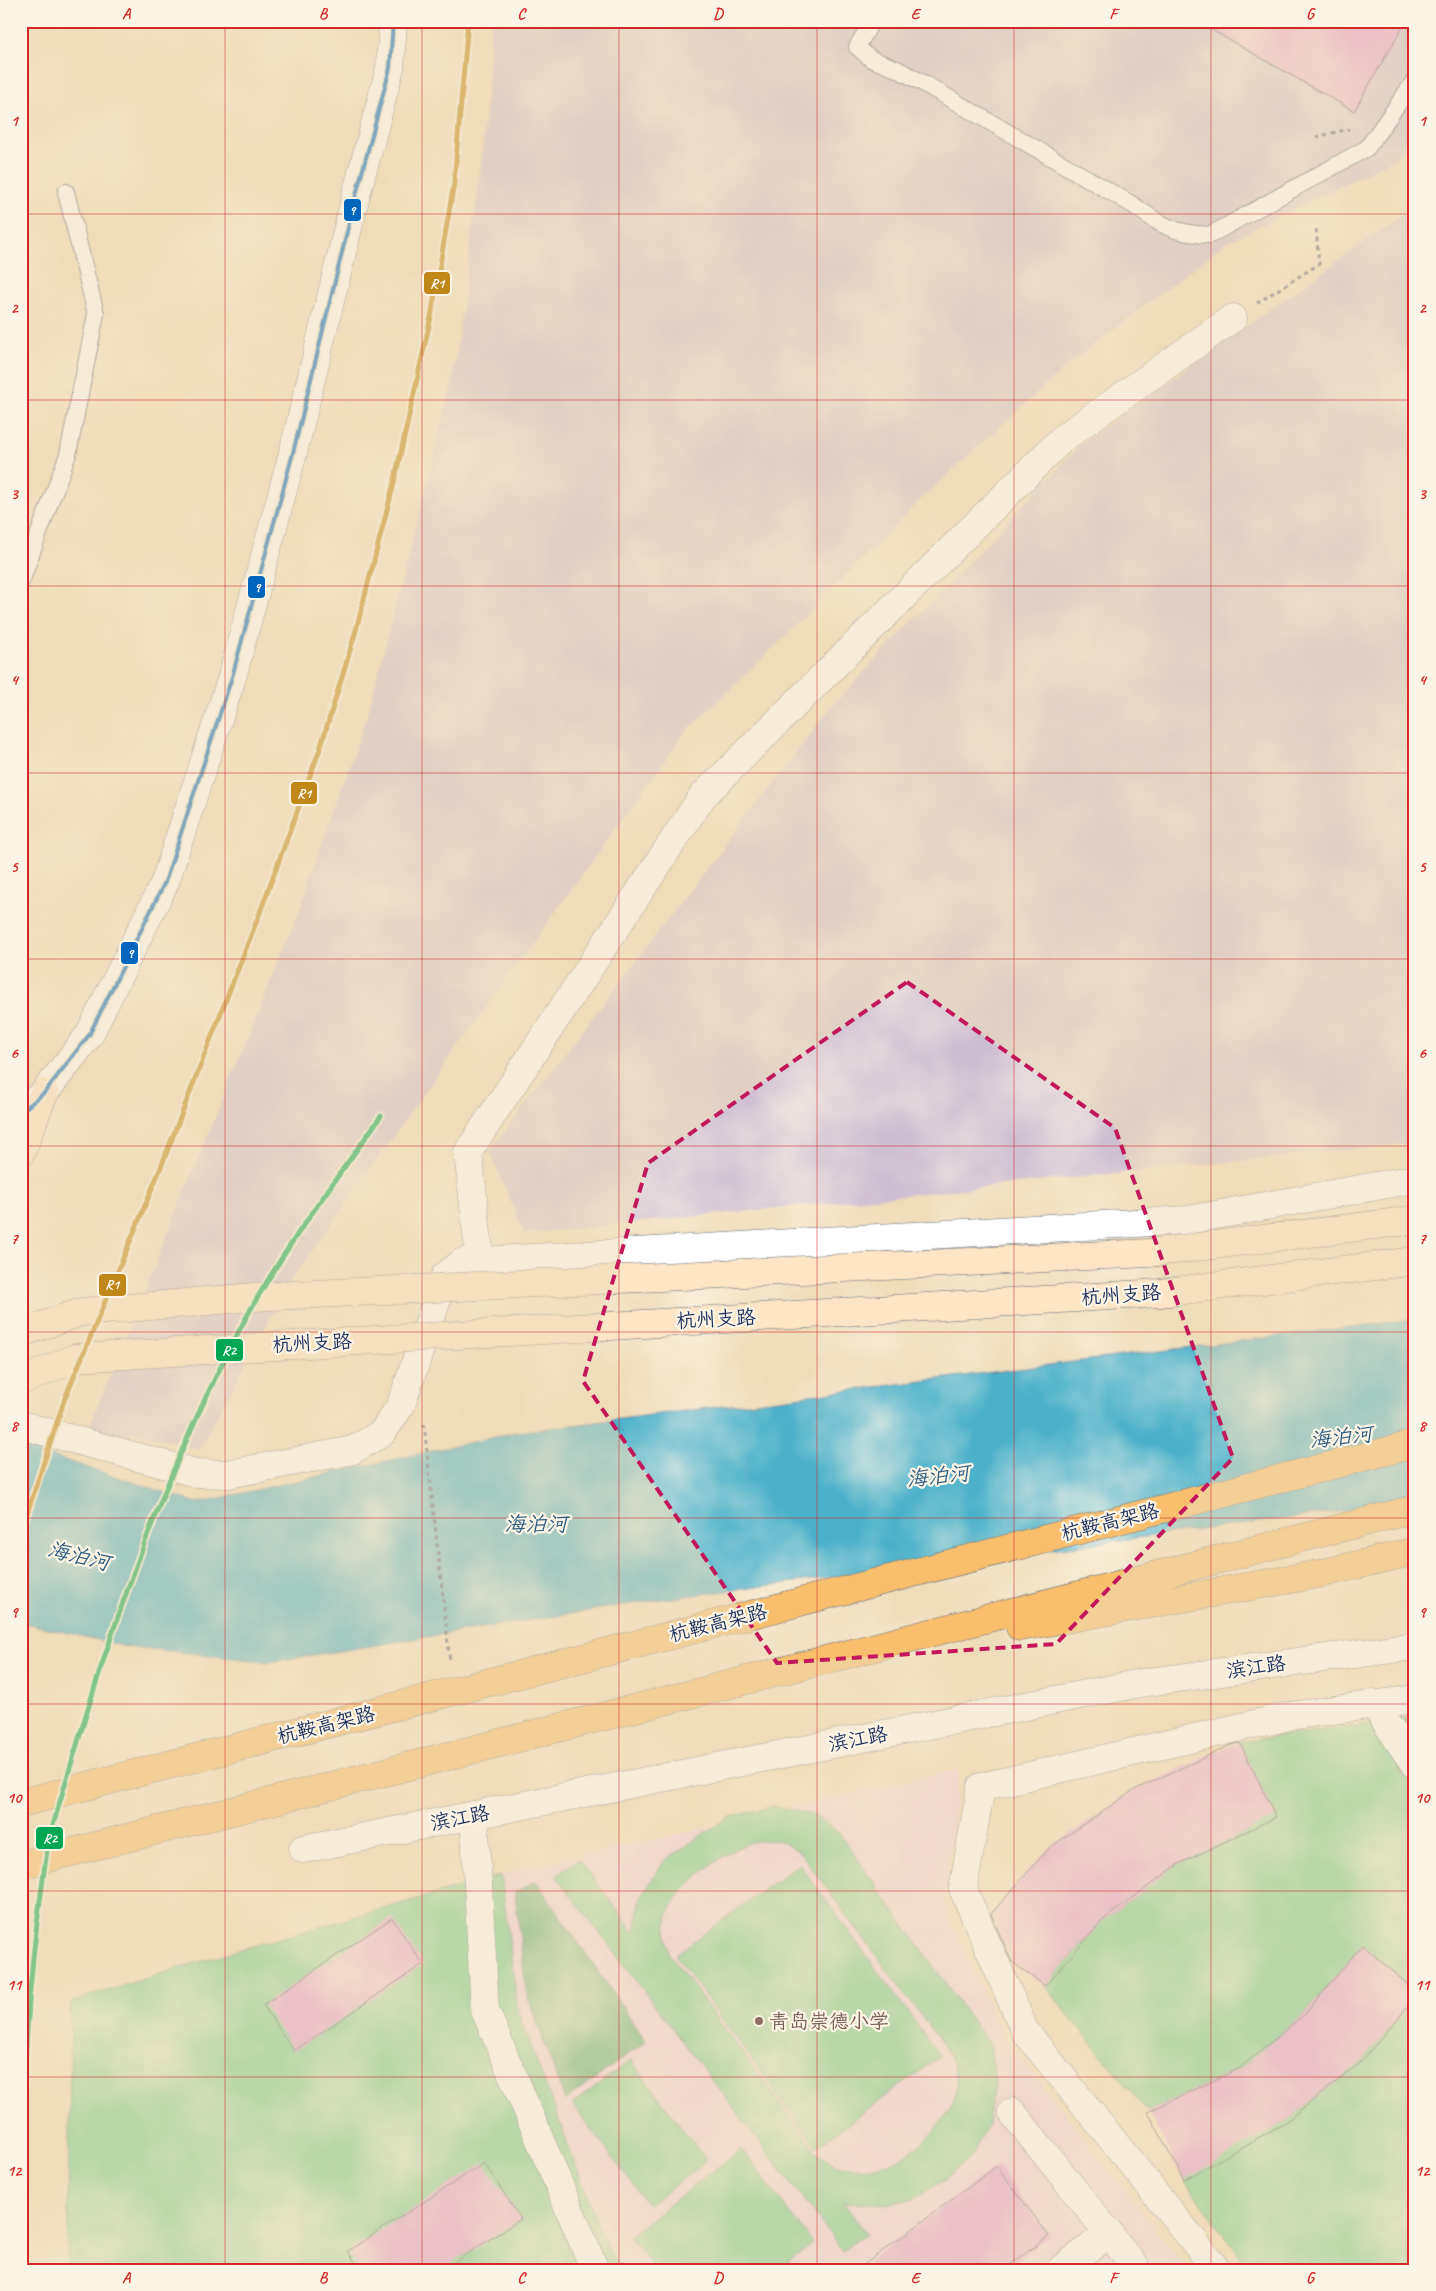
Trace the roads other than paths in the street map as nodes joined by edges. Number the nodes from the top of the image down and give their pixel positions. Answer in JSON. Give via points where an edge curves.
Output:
{"nodes":[{"id":1,"x":393,"y":21,"type":"edge"},
{"id":2,"x":872,"y":21,"type":"edge"},
{"id":3,"x":1415,"y":80,"type":"edge"},
{"id":4,"x":66,"y":192,"type":"dead end"},
{"id":5,"x":1233,"y":318,"type":"road end"},
{"id":6,"x":21,"y":582,"type":"edge"},
{"id":7,"x":44,"y":1093,"type":"junction"},
{"id":8,"x":21,"y":1112,"type":"edge"},
{"id":9,"x":21,"y":1153,"type":"edge"},
{"id":10,"x":1415,"y":1179,"type":"edge"},
{"id":11,"x":1415,"y":1220,"type":"edge"},
{"id":12,"x":480,"y":1261,"type":"junction"},
{"id":13,"x":1415,"y":1261,"type":"edge"},
{"id":14,"x":21,"y":1333,"type":"edge"},
{"id":15,"x":21,"y":1381,"type":"edge"},
{"id":16,"x":21,"y":1425,"type":"edge"},
{"id":17,"x":1415,"y":1443,"type":"edge"},
{"id":18,"x":1415,"y":1509,"type":"edge"},
{"id":19,"x":1415,"y":1551,"type":"edge"},
{"id":20,"x":1415,"y":1646,"type":"edge"},
{"id":21,"x":809,"y":1664,"type":"junction"},
{"id":22,"x":1415,"y":1699,"type":"edge"},
{"id":23,"x":1373,"y":1703,"type":"junction"},
{"id":24,"x":1415,"y":1765,"type":"edge"},
{"id":25,"x":21,"y":1804,"type":"edge"},
{"id":26,"x":474,"y":1815,"type":"junction"},
{"id":27,"x":303,"y":1849,"type":"dead end"},
{"id":28,"x":21,"y":1865,"type":"edge"},
{"id":29,"x":1012,"y":2112,"type":"dead end"},
{"id":30,"x":1110,"y":2233,"type":"junction"},
{"id":31,"x":595,"y":2270,"type":"edge"},
{"id":32,"x":1060,"y":2270,"type":"edge"},
{"id":33,"x":1138,"y":2270,"type":"edge"},
{"id":34,"x":1216,"y":2270,"type":"edge"}],
"edges":[{"from":1,"to":7,"type":"street","via":[[390,68],[293,453],[229,686],[165,882],[88,1035]]},
{"from":2,"to":3,"type":"lane","via":[[857,47],[871,59],[897,69],[1133,205],[1159,224],[1192,235],[1210,235],[1368,148]]},
{"from":4,"to":6,"type":"lane","via":[[96,314],[68,454]]},
{"from":5,"to":12,"type":"street","via":[[1062,438],[702,798],[468,1152]]},
{"from":7,"to":8,"type":"street"},
{"from":7,"to":9,"type":"main road"},
{"from":10,"to":12,"type":"street","via":[[1188,1220]]},
{"from":11,"to":14,"type":"main road","name":"杭州支路","bridge":true,"via":[[1149,1253],[254,1296],[81,1312]]},
{"from":12,"to":16,"type":"street","via":[[463,1262],[445,1276],[402,1405],[382,1433],[353,1450],[230,1474],[196,1473]]},
{"from":13,"to":15,"type":"main road","name":"杭州支路","bridge":true,"via":[[1160,1293],[75,1358]]},
{"from":17,"to":25,"type":"highway","name":"杭鞍高架路","bridge":true},
{"from":18,"to":21,"type":"highway"},
{"from":19,"to":21,"type":"highway","via":[[1320,1574]]},
{"from":20,"to":26,"type":"street","name":"滨江路","via":[[1141,1683]]},
{"from":21,"to":28,"type":"highway","bridge":true},
{"from":22,"to":23,"type":"street"},
{"from":23,"to":24,"type":"street"},
{"from":23,"to":34,"type":"street","via":[[1289,1716],[981,1787],[963,1889],[1025,2031]]},
{"from":26,"to":27,"type":"street","name":"滨江路"},
{"from":26,"to":31,"type":"street","via":[[485,2010]]},
{"from":29,"to":30,"type":"street"},
{"from":30,"to":32,"type":"street"},
{"from":30,"to":33,"type":"street"}]}
